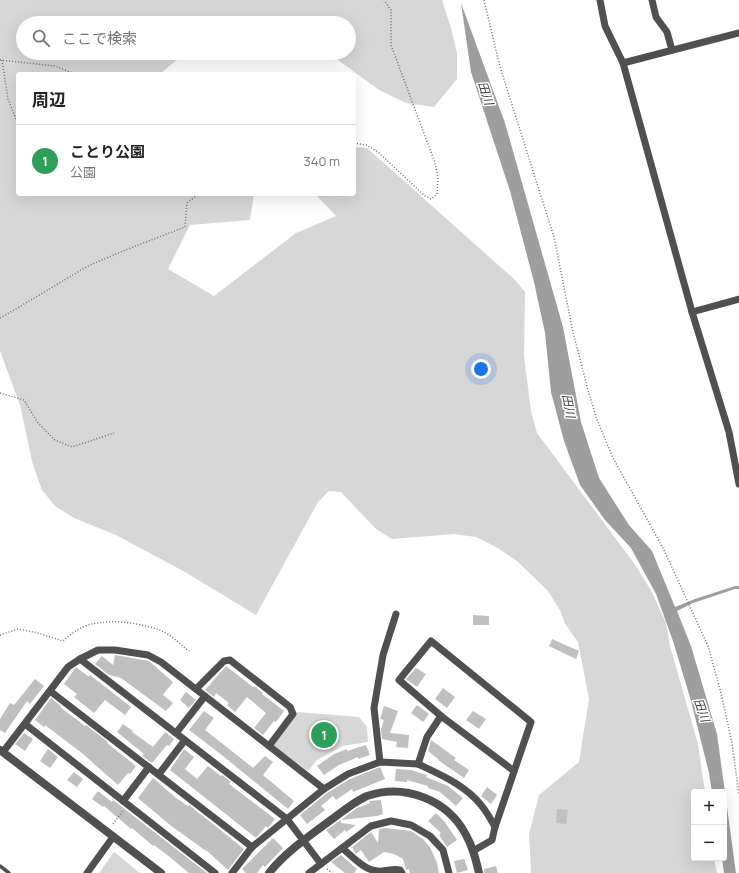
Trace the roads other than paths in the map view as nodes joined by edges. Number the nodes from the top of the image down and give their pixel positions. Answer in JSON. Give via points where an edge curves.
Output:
{"nodes":[{"id":1,"x":600,"y":0,"type":"edge"},
{"id":2,"x":652,"y":0,"type":"edge"},
{"id":3,"x":739,"y":33,"type":"edge"},
{"id":4,"x":672,"y":50,"type":"junction"},
{"id":5,"x":623,"y":63,"type":"junction"},
{"id":6,"x":739,"y":299,"type":"edge"},
{"id":7,"x":692,"y":312,"type":"junction"},
{"id":8,"x":739,"y":484,"type":"edge"},
{"id":9,"x":396,"y":614,"type":"dead end"},
{"id":10,"x":80,"y":659,"type":"junction"},
{"id":11,"x":196,"y":689,"type":"junction"},
{"id":12,"x":50,"y":691,"type":"junction"},
{"id":13,"x":205,"y":696,"type":"junction"},
{"id":14,"x":441,"y":716,"type":"junction"},
{"id":15,"x":25,"y":724,"type":"junction"},
{"id":16,"x":176,"y":733,"type":"junction"},
{"id":17,"x":185,"y":740,"type":"junction"},
{"id":18,"x":269,"y":746,"type":"junction"},
{"id":19,"x":1,"y":751,"type":"edge"},
{"id":20,"x":380,"y":762,"type":"junction"},
{"id":21,"x":418,"y":764,"type":"junction"},
{"id":22,"x":149,"y":767,"type":"junction"},
{"id":23,"x":514,"y":771,"type":"junction"},
{"id":24,"x":159,"y":774,"type":"junction"},
{"id":25,"x":324,"y":789,"type":"junction"},
{"id":26,"x":126,"y":803,"type":"junction"},
{"id":27,"x":286,"y":819,"type":"junction"},
{"id":28,"x":495,"y":826,"type":"junction"},
{"id":29,"x":113,"y":836,"type":"junction"},
{"id":30,"x":303,"y":840,"type":"junction"},
{"id":31,"x":252,"y":847,"type":"junction"},
{"id":32,"x":342,"y":848,"type":"junction"},
{"id":33,"x":473,"y":851,"type":"junction"},
{"id":34,"x":321,"y":864,"type":"junction"},
{"id":35,"x":0,"y":866,"type":"edge"},
{"id":36,"x":9,"y":873,"type":"edge"},
{"id":37,"x":86,"y":873,"type":"edge"},
{"id":38,"x":161,"y":873,"type":"edge"},
{"id":39,"x":215,"y":873,"type":"edge"},
{"id":40,"x":232,"y":873,"type":"edge"},
{"id":41,"x":269,"y":873,"type":"edge"},
{"id":42,"x":310,"y":873,"type":"edge"},
{"id":43,"x":402,"y":873,"type":"edge"},
{"id":44,"x":449,"y":873,"type":"edge"},
{"id":45,"x":479,"y":873,"type":"edge"}],
"edges":[{"from":1,"to":5,"type":"street","via":[[605,26]]},
{"from":2,"to":4,"type":"street","via":[[656,17],[667,32]]},
{"from":3,"to":4,"type":"street"},
{"from":4,"to":5,"type":"street"},
{"from":5,"to":7,"type":"street"},
{"from":6,"to":7,"type":"street"},
{"from":7,"to":8,"type":"street","via":[[729,432]]},
{"from":9,"to":20,"type":"street","via":[[383,655],[374,708]]},
{"from":10,"to":11,"type":"street","via":[[98,650],[148,655]]},
{"from":10,"to":12,"type":"street","via":[[68,667]]},
{"from":10,"to":16,"type":"street"},
{"from":11,"to":13,"type":"street"},
{"from":11,"to":18,"type":"street","via":[[224,661],[230,660],[290,707],[293,714]]},
{"from":12,"to":15,"type":"street"},
{"from":12,"to":22,"type":"street"},
{"from":13,"to":16,"type":"street"},
{"from":13,"to":18,"type":"street"},
{"from":14,"to":21,"type":"street","via":[[427,737]]},
{"from":14,"to":23,"type":"street"},
{"from":14,"to":23,"type":"street","via":[[400,680],[430,641],[531,722]]},
{"from":15,"to":19,"type":"street"},
{"from":15,"to":26,"type":"street"},
{"from":16,"to":17,"type":"street"},
{"from":17,"to":24,"type":"street"},
{"from":17,"to":27,"type":"street"},
{"from":18,"to":25,"type":"street"},
{"from":19,"to":29,"type":"street"},
{"from":20,"to":21,"type":"street"},
{"from":20,"to":25,"type":"street","via":[[348,774]]},
{"from":21,"to":28,"type":"street","via":[[463,788],[481,805]]},
{"from":22,"to":24,"type":"street"},
{"from":22,"to":26,"type":"street"},
{"from":23,"to":28,"type":"street"},
{"from":24,"to":31,"type":"street"},
{"from":25,"to":27,"type":"street"},
{"from":26,"to":39,"type":"street"},
{"from":27,"to":30,"type":"street"},
{"from":27,"to":31,"type":"street"},
{"from":28,"to":33,"type":"street","via":[[492,840]]},
{"from":29,"to":37,"type":"street"},
{"from":29,"to":38,"type":"street"},
{"from":30,"to":33,"type":"street","via":[[367,797],[386,792],[402,792],[431,800],[442,807],[458,823]]},
{"from":30,"to":34,"type":"street"},
{"from":30,"to":41,"type":"street"},
{"from":31,"to":40,"type":"street"},
{"from":32,"to":34,"type":"street"},
{"from":32,"to":43,"type":"street","via":[[369,869],[393,869]]},
{"from":32,"to":44,"type":"street","via":[[372,826],[391,821],[411,825],[430,836],[443,850]]},
{"from":33,"to":45,"type":"street"},
{"from":34,"to":42,"type":"street"},
{"from":35,"to":36,"type":"lane"}]}
